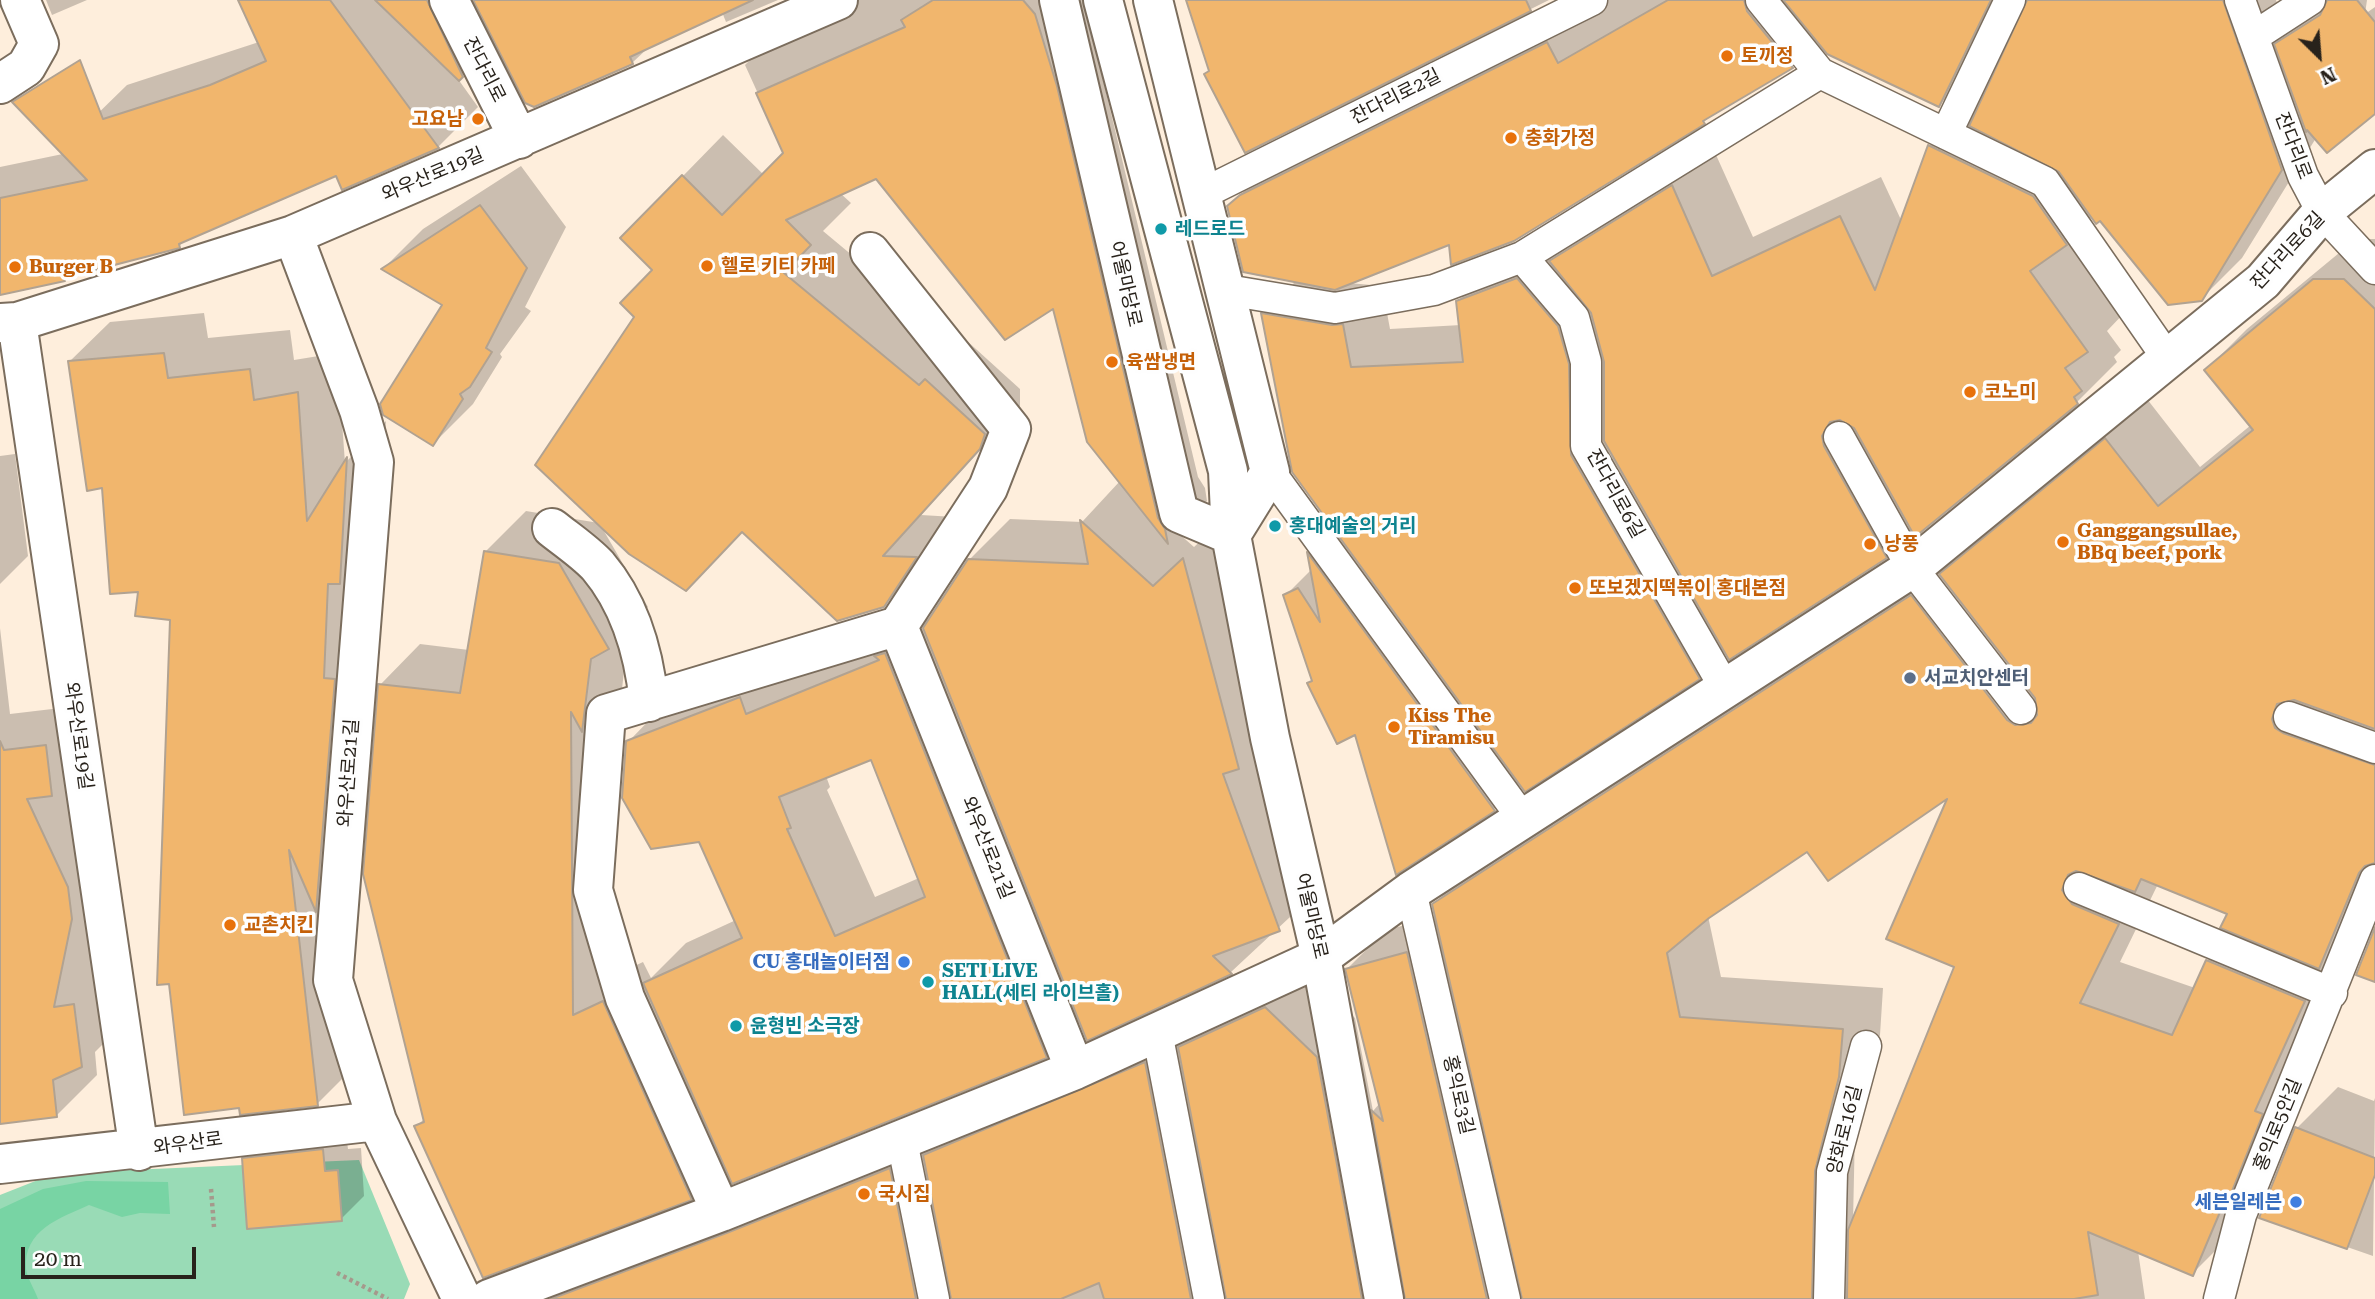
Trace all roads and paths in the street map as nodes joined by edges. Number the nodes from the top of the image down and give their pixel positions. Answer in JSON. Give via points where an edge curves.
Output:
{"nodes":[{"id":1,"x":20,"y":0,"type":"edge"},
{"id":2,"x":449,"y":0,"type":"edge"},
{"id":3,"x":838,"y":0,"type":"edge"},
{"id":4,"x":1059,"y":0,"type":"edge"},
{"id":5,"x":1104,"y":0,"type":"edge"},
{"id":6,"x":1153,"y":0,"type":"edge"},
{"id":7,"x":1592,"y":0,"type":"edge"},
{"id":8,"x":1761,"y":0,"type":"edge"},
{"id":9,"x":2010,"y":0,"type":"edge"},
{"id":10,"x":2239,"y":0,"type":"edge"},
{"id":11,"x":2310,"y":0,"type":"edge"},
{"id":12,"x":1560,"y":7,"type":"edge"},
{"id":13,"x":782,"y":10,"type":"edge"},
{"id":14,"x":2253,"y":37,"type":"junction"},
{"id":15,"x":1820,"y":73,"type":"junction"},
{"id":16,"x":0,"y":84,"type":"edge"},
{"id":17,"x":1946,"y":134,"type":"junction"},
{"id":18,"x":519,"y":139,"type":"junction"},
{"id":19,"x":2375,"y":169,"type":"edge"},
{"id":20,"x":1200,"y":195,"type":"junction"},
{"id":21,"x":2322,"y":212,"type":"junction"},
{"id":22,"x":293,"y":235,"type":"junction"},
{"id":23,"x":870,"y":252,"type":"dead end"},
{"id":24,"x":1522,"y":257,"type":"junction"},
{"id":25,"x":2375,"y":269,"type":"edge"},
{"id":26,"x":1227,"y":290,"type":"junction"},
{"id":27,"x":9,"y":322,"type":"edge"},
{"id":28,"x":2168,"y":359,"type":"junction"},
{"id":29,"x":1839,"y":437,"type":"dead end"},
{"id":30,"x":1270,"y":472,"type":"junction"},
{"id":31,"x":552,"y":528,"type":"dead end"},
{"id":32,"x":1230,"y":535,"type":"junction"},
{"id":33,"x":1912,"y":568,"type":"junction"},
{"id":34,"x":898,"y":626,"type":"junction"},
{"id":35,"x":1725,"y":688,"type":"junction"},
{"id":36,"x":649,"y":702,"type":"junction"},
{"id":37,"x":2021,"y":709,"type":"dead end"},
{"id":38,"x":2289,"y":717,"type":"dead end"},
{"id":39,"x":2375,"y":748,"type":"edge"},
{"id":40,"x":1523,"y":819,"type":"junction"},
{"id":41,"x":2375,"y":880,"type":"edge"},
{"id":42,"x":2079,"y":888,"type":"dead end"},
{"id":43,"x":1411,"y":891,"type":"junction"},
{"id":44,"x":1321,"y":957,"type":"junction"},
{"id":45,"x":2332,"y":993,"type":"junction"},
{"id":46,"x":1157,"y":1032,"type":"junction"},
{"id":47,"x":1866,"y":1046,"type":"dead end"},
{"id":48,"x":1075,"y":1070,"type":"junction"},
{"id":49,"x":377,"y":1121,"type":"junction"},
{"id":50,"x":902,"y":1141,"type":"junction"},
{"id":51,"x":139,"y":1151,"type":"junction"},
{"id":52,"x":0,"y":1164,"type":"edge"},
{"id":53,"x":721,"y":1212,"type":"junction"},
{"id":54,"x":337,"y":1273,"type":"dead end"},
{"id":55,"x":388,"y":1299,"type":"edge"},
{"id":56,"x":462,"y":1299,"type":"edge"},
{"id":57,"x":489,"y":1299,"type":"edge"},
{"id":58,"x":934,"y":1299,"type":"edge"},
{"id":59,"x":1209,"y":1299,"type":"edge"},
{"id":60,"x":1384,"y":1299,"type":"edge"},
{"id":61,"x":1505,"y":1299,"type":"edge"},
{"id":62,"x":1829,"y":1299,"type":"edge"},
{"id":63,"x":2219,"y":1299,"type":"edge"}],
"edges":[{"from":1,"to":16,"type":"street","via":[[39,44],[26,67]]},
{"from":2,"to":18,"type":"street","name":"잔다리로"},
{"from":3,"to":13,"type":"street","name":"와우산로19길"},
{"from":4,"to":32,"type":"street","name":"어울마당로","via":[[1179,513]]},
{"from":5,"to":32,"type":"street","via":[[1228,471]]},
{"from":6,"to":20,"type":"street"},
{"from":7,"to":12,"type":"lane","name":"잔다리로2길"},
{"from":8,"to":15,"type":"lane"},
{"from":9,"to":17,"type":"lane"},
{"from":10,"to":14,"type":"lane","name":"잔다리로"},
{"from":11,"to":14,"type":"lane"},
{"from":12,"to":20,"type":"lane","name":"잔다리로2길"},
{"from":13,"to":18,"type":"street","name":"와우산로19길"},
{"from":14,"to":21,"type":"lane","name":"잔다리로","via":[[2303,176]]},
{"from":15,"to":17,"type":"lane"},
{"from":15,"to":24,"type":"lane"},
{"from":17,"to":28,"type":"lane","via":[[2045,183]]},
{"from":18,"to":22,"type":"street","name":"와우산로19길"},
{"from":19,"to":21,"type":"street","name":"잔다리로6길"},
{"from":20,"to":26,"type":"street"},
{"from":21,"to":25,"type":"lane"},
{"from":21,"to":28,"type":"street","name":"잔다리로6길","via":[[2263,281]]},
{"from":22,"to":27,"type":"street","name":"와우산로19길"},
{"from":22,"to":49,"type":"street","name":"와우산로21길","via":[[374,462],[333,980]]},
{"from":23,"to":34,"type":"street","via":[[1011,429],[988,488]]},
{"from":24,"to":26,"type":"lane","via":[[1434,290],[1335,308]]},
{"from":24,"to":35,"type":"lane","name":"잔다리로6길","via":[[1574,318],[1586,362],[1586,446]]},
{"from":26,"to":30,"type":"street"},
{"from":27,"to":51,"type":"street","name":"와우산로19길"},
{"from":28,"to":33,"type":"street","name":"잔다리로6길"},
{"from":29,"to":33,"type":"lane"},
{"from":30,"to":32,"type":"street"},
{"from":30,"to":40,"type":"lane"},
{"from":31,"to":36,"type":"street","via":[[598,566],[631,618],[645,659]]},
{"from":32,"to":44,"type":"street","name":"어울마당로","via":[[1270,738]]},
{"from":33,"to":35,"type":"street","name":"잔다리로6길"},
{"from":33,"to":37,"type":"lane"},
{"from":34,"to":36,"type":"street"},
{"from":34,"to":48,"type":"street","name":"와우산로21길"},
{"from":35,"to":40,"type":"street","name":"잔다리로6길"},
{"from":36,"to":53,"type":"street","via":[[606,715],[593,890],[625,998]]},
{"from":38,"to":39,"type":"lane"},
{"from":40,"to":43,"type":"street","name":"잔다리로6길"},
{"from":41,"to":45,"type":"lane","name":"홍익로5안길"},
{"from":42,"to":45,"type":"lane"},
{"from":43,"to":44,"type":"street","name":"잔다리로6길"},
{"from":43,"to":61,"type":"lane","name":"홍익로3길"},
{"from":44,"to":46,"type":"street"},
{"from":44,"to":60,"type":"street","name":"어울마당로"},
{"from":45,"to":63,"type":"lane","name":"홍익로5안길","via":[[2241,1215]]},
{"from":46,"to":48,"type":"street"},
{"from":46,"to":59,"type":"lane"},
{"from":47,"to":62,"type":"lane","name":"양화로16길","via":[[1832,1172]]},
{"from":48,"to":50,"type":"street"},
{"from":49,"to":51,"type":"street","name":"와우산로"},
{"from":49,"to":56,"type":"street","name":"와우산로21길"},
{"from":50,"to":53,"type":"street"},
{"from":50,"to":58,"type":"lane"},
{"from":51,"to":52,"type":"street","name":"와우산로"},
{"from":53,"to":57,"type":"street"},
{"from":54,"to":55,"type":"path"}]}
